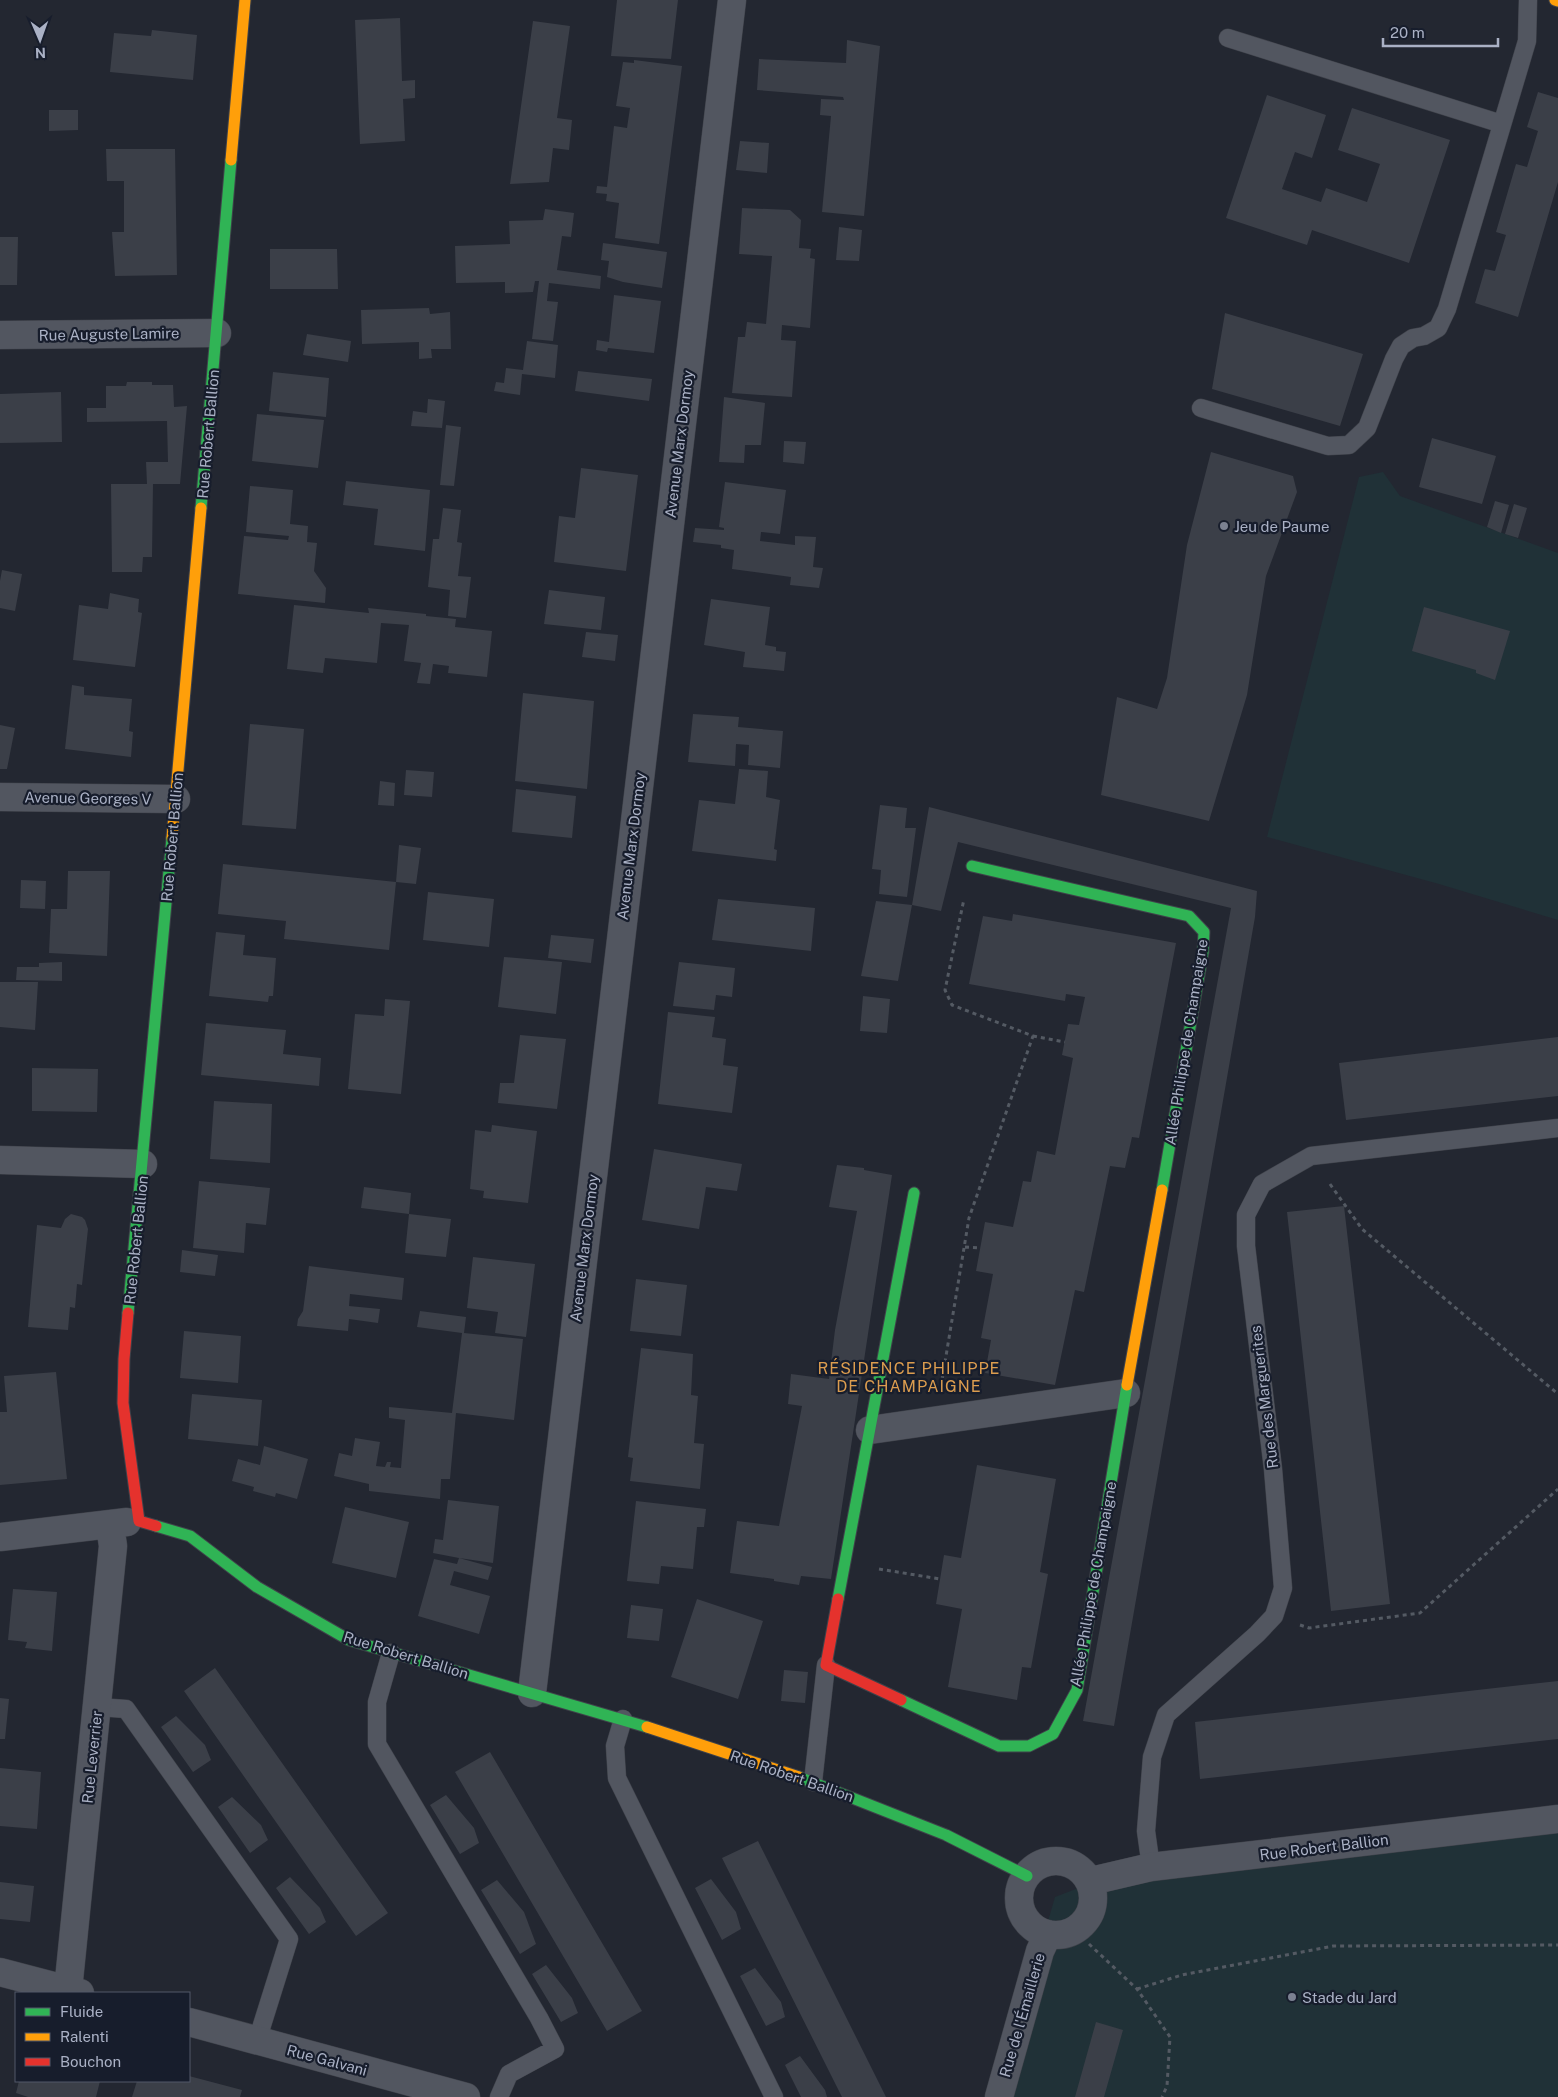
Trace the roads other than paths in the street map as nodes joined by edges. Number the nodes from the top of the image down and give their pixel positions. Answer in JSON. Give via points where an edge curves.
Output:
{"nodes":[{"id":1,"x":245,"y":0,"type":"edge"},
{"id":2,"x":732,"y":0,"type":"edge"},
{"id":3,"x":1528,"y":0,"type":"edge"},
{"id":4,"x":1228,"y":38,"type":"dead end"},
{"id":5,"x":1502,"y":124,"type":"junction"},
{"id":6,"x":217,"y":333,"type":"junction"},
{"id":7,"x":0,"y":335,"type":"edge"},
{"id":8,"x":1201,"y":408,"type":"dead end"},
{"id":9,"x":0,"y":797,"type":"edge"},
{"id":10,"x":176,"y":799,"type":"junction"},
{"id":11,"x":972,"y":866,"type":"road end"},
{"id":12,"x":1558,"y":1128,"type":"edge"},
{"id":13,"x":0,"y":1160,"type":"edge"},
{"id":14,"x":143,"y":1164,"type":"junction"},
{"id":15,"x":914,"y":1193,"type":"dead end"},
{"id":16,"x":1126,"y":1392,"type":"junction"},
{"id":17,"x":870,"y":1430,"type":"junction"},
{"id":18,"x":139,"y":1521,"type":"junction"},
{"id":19,"x":110,"y":1524,"type":"junction"},
{"id":20,"x":0,"y":1537,"type":"edge"},
{"id":21,"x":391,"y":1653,"type":"junction"},
{"id":22,"x":826,"y":1665,"type":"junction"},
{"id":23,"x":532,"y":1693,"type":"junction"},
{"id":24,"x":98,"y":1707,"type":"junction"},
{"id":25,"x":623,"y":1720,"type":"junction"},
{"id":26,"x":813,"y":1782,"type":"junction"},
{"id":27,"x":1558,"y":1819,"type":"edge"},
{"id":28,"x":1151,"y":1867,"type":"junction"},
{"id":29,"x":1026,"y":1876,"type":"junction"},
{"id":30,"x":1091,"y":1881,"type":"junction"},
{"id":31,"x":1048,"y":1934,"type":"junction"},
{"id":32,"x":0,"y":1972,"type":"edge"},
{"id":33,"x":74,"y":1992,"type":"edge"},
{"id":34,"x":190,"y":2022,"type":"edge"},
{"id":35,"x":257,"y":2041,"type":"junction"},
{"id":36,"x":466,"y":2097,"type":"edge"},
{"id":37,"x":499,"y":2097,"type":"edge"},
{"id":38,"x":774,"y":2097,"type":"edge"},
{"id":39,"x":999,"y":2097,"type":"edge"}],
"edges":[{"from":1,"to":6,"type":"street","name":"Rue Robert Ballion"},
{"from":2,"to":23,"type":"street","name":"Avenue Marx Dormoy"},
{"from":3,"to":5,"type":"lane","via":[[1527,42]]},
{"from":4,"to":5,"type":"lane"},
{"from":5,"to":8,"type":"lane","via":[[1448,309],[1438,328],[1401,346],[1367,428],[1349,444],[1328,446]]},
{"from":6,"to":7,"type":"street","name":"Rue Auguste Lamire"},
{"from":6,"to":10,"type":"street","name":"Rue Robert Ballion"},
{"from":9,"to":10,"type":"street","name":"Avenue Georges V"},
{"from":10,"to":14,"type":"street","name":"Rue Robert Ballion"},
{"from":11,"to":16,"type":"street","name":"Allée Philippe de Champaigne","via":[[1188,916],[1204,932]]},
{"from":12,"to":28,"type":"lane","name":"Rue des Marguerites","via":[[1311,1156],[1262,1184],[1246,1215],[1246,1246],[1273,1469],[1283,1588],[1274,1616],[1166,1714],[1152,1757],[1146,1831]]},
{"from":13,"to":14,"type":"street"},
{"from":14,"to":18,"type":"street","name":"Rue Robert Ballion","via":[[124,1359],[123,1403]]},
{"from":15,"to":17,"type":"street"},
{"from":16,"to":17,"type":"street"},
{"from":16,"to":22,"type":"street","name":"Allée Philippe de Champaigne","via":[[1077,1690],[1053,1734],[1029,1746],[999,1746]]},
{"from":17,"to":22,"type":"street"},
{"from":18,"to":19,"type":"street"},
{"from":18,"to":21,"type":"street","name":"Rue Robert Ballion","via":[[190,1536],[257,1587],[349,1640]]},
{"from":19,"to":20,"type":"street"},
{"from":19,"to":24,"type":"street","name":"Rue Leverrier","via":[[113,1546]]},
{"from":21,"to":23,"type":"street","name":"Rue Robert Ballion"},
{"from":21,"to":37,"type":"lane","via":[[376,1702],[377,1744],[540,2018],[555,2049],[509,2074]]},
{"from":22,"to":26,"type":"lane"},
{"from":23,"to":25,"type":"street","name":"Rue Robert Ballion"},
{"from":24,"to":33,"type":"street","name":"Rue Leverrier"},
{"from":24,"to":35,"type":"lane","via":[[126,1709],[289,1939]]},
{"from":25,"to":26,"type":"street","name":"Rue Robert Ballion"},
{"from":25,"to":38,"type":"lane","via":[[616,1746],[617,1778]]},
{"from":26,"to":29,"type":"street","name":"Rue Robert Ballion","via":[[946,1835]]},
{"from":27,"to":28,"type":"street","name":"Rue Robert Ballion"},
{"from":28,"to":30,"type":"street","name":"Rue Robert Ballion"},
{"from":29,"to":30,"type":"street","via":[[1037,1865],[1058,1860],[1078,1866]]},
{"from":29,"to":31,"type":"street","via":[[1018,1902],[1027,1921]]},
{"from":30,"to":31,"type":"street","via":[[1094,1904],[1084,1923],[1066,1935]]},
{"from":31,"to":39,"type":"street","name":"Rue de l'Émaillerie","via":[[1040,1951]]},
{"from":32,"to":33,"type":"street"},
{"from":34,"to":35,"type":"street","name":"Rue Galvani"},
{"from":35,"to":36,"type":"street","name":"Rue Galvani"}]}
